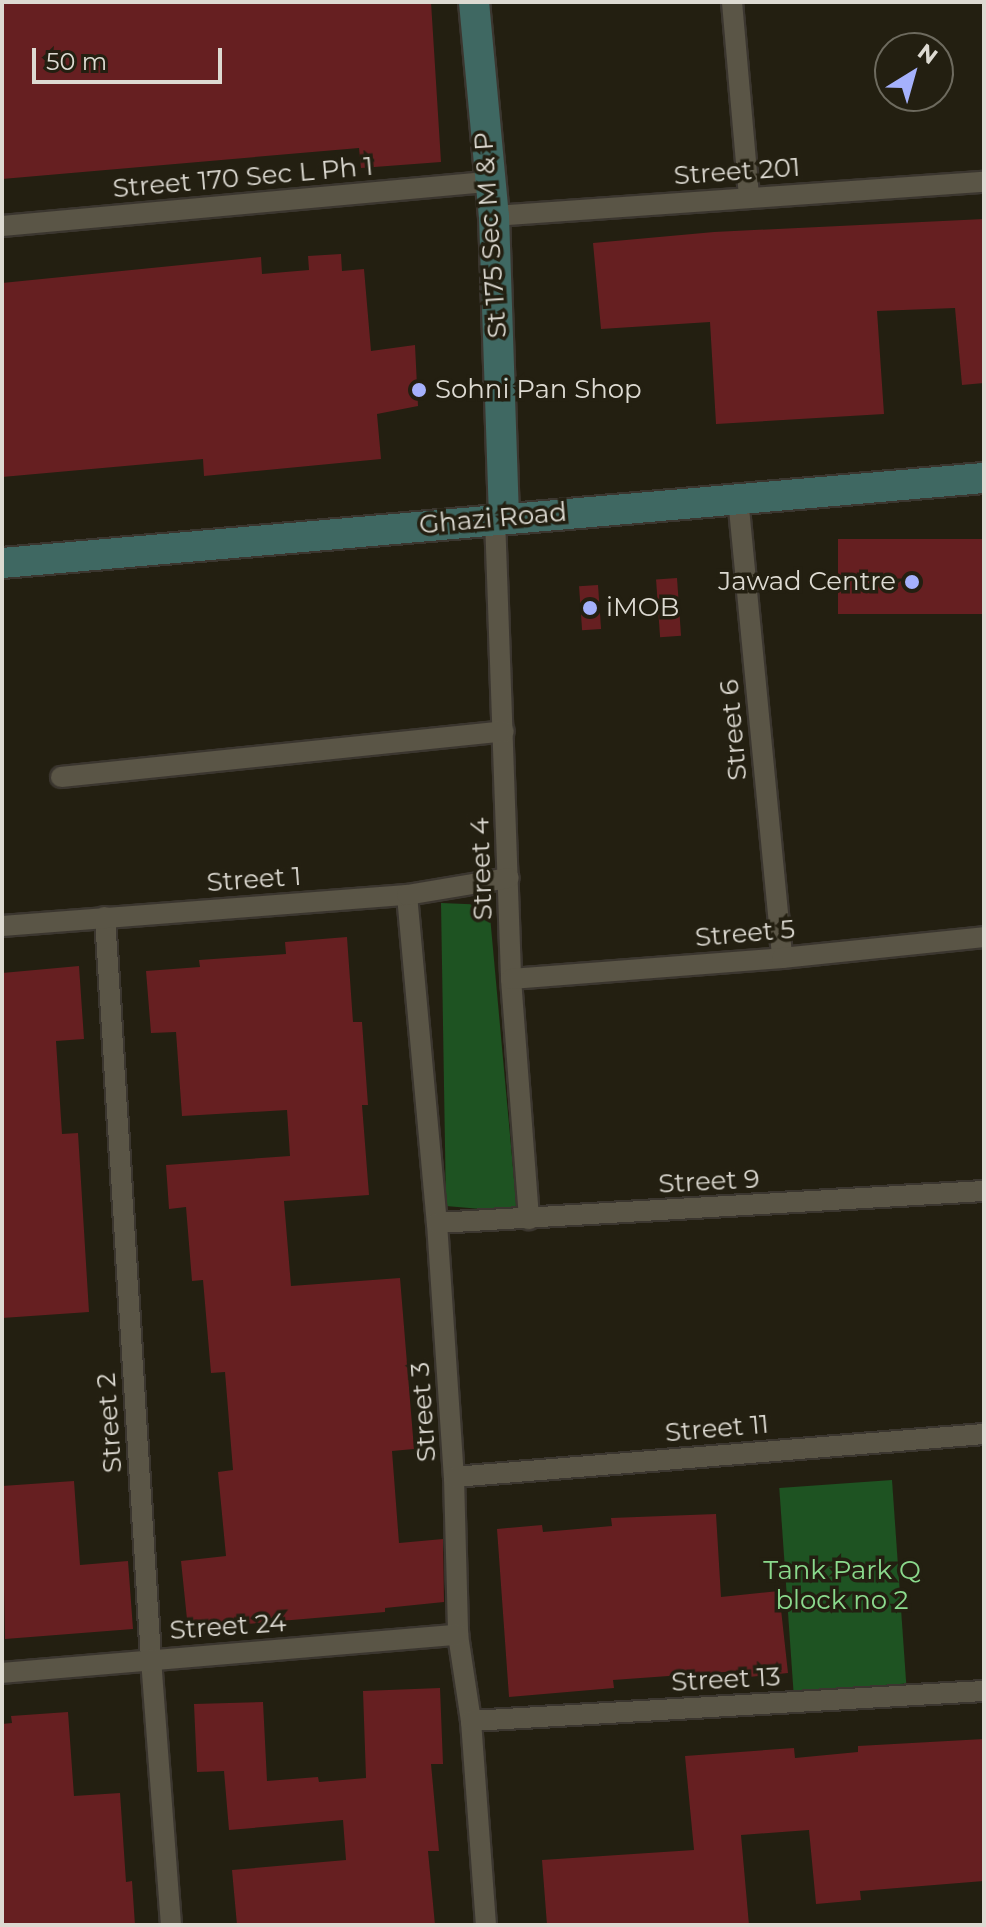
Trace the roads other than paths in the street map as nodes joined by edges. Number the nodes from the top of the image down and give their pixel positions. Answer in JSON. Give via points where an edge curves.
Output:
{"nodes":[{"id":1,"x":474,"y":2,"type":"edge"},
{"id":2,"x":732,"y":2,"type":"edge"},
{"id":3,"x":489,"y":182,"type":"junction"},
{"id":4,"x":984,"y":182,"type":"edge"},
{"id":5,"x":749,"y":196,"type":"junction"},
{"id":6,"x":494,"y":216,"type":"junction"},
{"id":7,"x":2,"y":226,"type":"edge"},
{"id":8,"x":984,"y":478,"type":"edge"},
{"id":9,"x":738,"y":498,"type":"junction"},
{"id":10,"x":499,"y":518,"type":"junction"},
{"id":11,"x":2,"y":563,"type":"edge"},
{"id":12,"x":504,"y":731,"type":"junction"},
{"id":13,"x":61,"y":777,"type":"dead end"},
{"id":14,"x":509,"y":878,"type":"junction"},
{"id":15,"x":407,"y":895,"type":"junction"},
{"id":16,"x":105,"y":917,"type":"junction"},
{"id":17,"x":2,"y":926,"type":"edge"},
{"id":18,"x":984,"y":937,"type":"edge"},
{"id":19,"x":782,"y":958,"type":"junction"},
{"id":20,"x":511,"y":979,"type":"junction"},
{"id":21,"x":984,"y":1191,"type":"edge"},
{"id":22,"x":529,"y":1219,"type":"junction"},
{"id":23,"x":437,"y":1223,"type":"junction"},
{"id":24,"x":984,"y":1434,"type":"edge"},
{"id":25,"x":454,"y":1477,"type":"junction"},
{"id":26,"x":458,"y":1635,"type":"junction"},
{"id":27,"x":151,"y":1659,"type":"junction"},
{"id":28,"x":2,"y":1673,"type":"edge"},
{"id":29,"x":984,"y":1691,"type":"edge"},
{"id":30,"x":471,"y":1721,"type":"junction"},
{"id":31,"x":171,"y":1925,"type":"edge"},
{"id":32,"x":486,"y":1925,"type":"edge"}],
"edges":[{"from":1,"to":3,"type":"main road","name":"St 175 Sec M & P"},
{"from":2,"to":5,"type":"street"},
{"from":3,"to":6,"type":"main road","name":"St 175 Sec M & P"},
{"from":3,"to":7,"type":"street","name":"Street 170 Sec L Ph 1"},
{"from":4,"to":5,"type":"street","name":"Street 201"},
{"from":5,"to":6,"type":"street","name":"Street 201"},
{"from":6,"to":10,"type":"main road","name":"St 175 Sec M & P"},
{"from":8,"to":9,"type":"main road","name":"Ghazi Road"},
{"from":9,"to":10,"type":"main road","name":"Ghazi Road"},
{"from":9,"to":19,"type":"street","name":"Street 6"},
{"from":10,"to":11,"type":"main road","name":"Ghazi Road"},
{"from":10,"to":12,"type":"street","name":"Street 4"},
{"from":12,"to":13,"type":"street"},
{"from":12,"to":14,"type":"street","name":"Street 4"},
{"from":14,"to":15,"type":"street","name":"Street 1"},
{"from":14,"to":20,"type":"street","name":"Street 4"},
{"from":15,"to":16,"type":"street","name":"Street 1"},
{"from":15,"to":23,"type":"street","name":"Street 3"},
{"from":16,"to":17,"type":"street","name":"Street 1"},
{"from":16,"to":27,"type":"street","name":"Street 2"},
{"from":18,"to":19,"type":"street","name":"Street 5"},
{"from":19,"to":20,"type":"street","name":"Street 5"},
{"from":20,"to":22,"type":"street","name":"Street 4"},
{"from":21,"to":22,"type":"street","name":"Street 9"},
{"from":22,"to":23,"type":"street","name":"Street 9"},
{"from":23,"to":25,"type":"street","name":"Street 3"},
{"from":24,"to":25,"type":"street","name":"Street 11"},
{"from":25,"to":26,"type":"street","name":"Street 3"},
{"from":26,"to":27,"type":"street","name":"Street 24"},
{"from":26,"to":30,"type":"street","name":"Street 3"},
{"from":27,"to":28,"type":"street","name":"Street 24"},
{"from":27,"to":31,"type":"street","name":"Street 2"},
{"from":29,"to":30,"type":"street","name":"Street 13"},
{"from":30,"to":32,"type":"street","name":"Street 3"}]}
